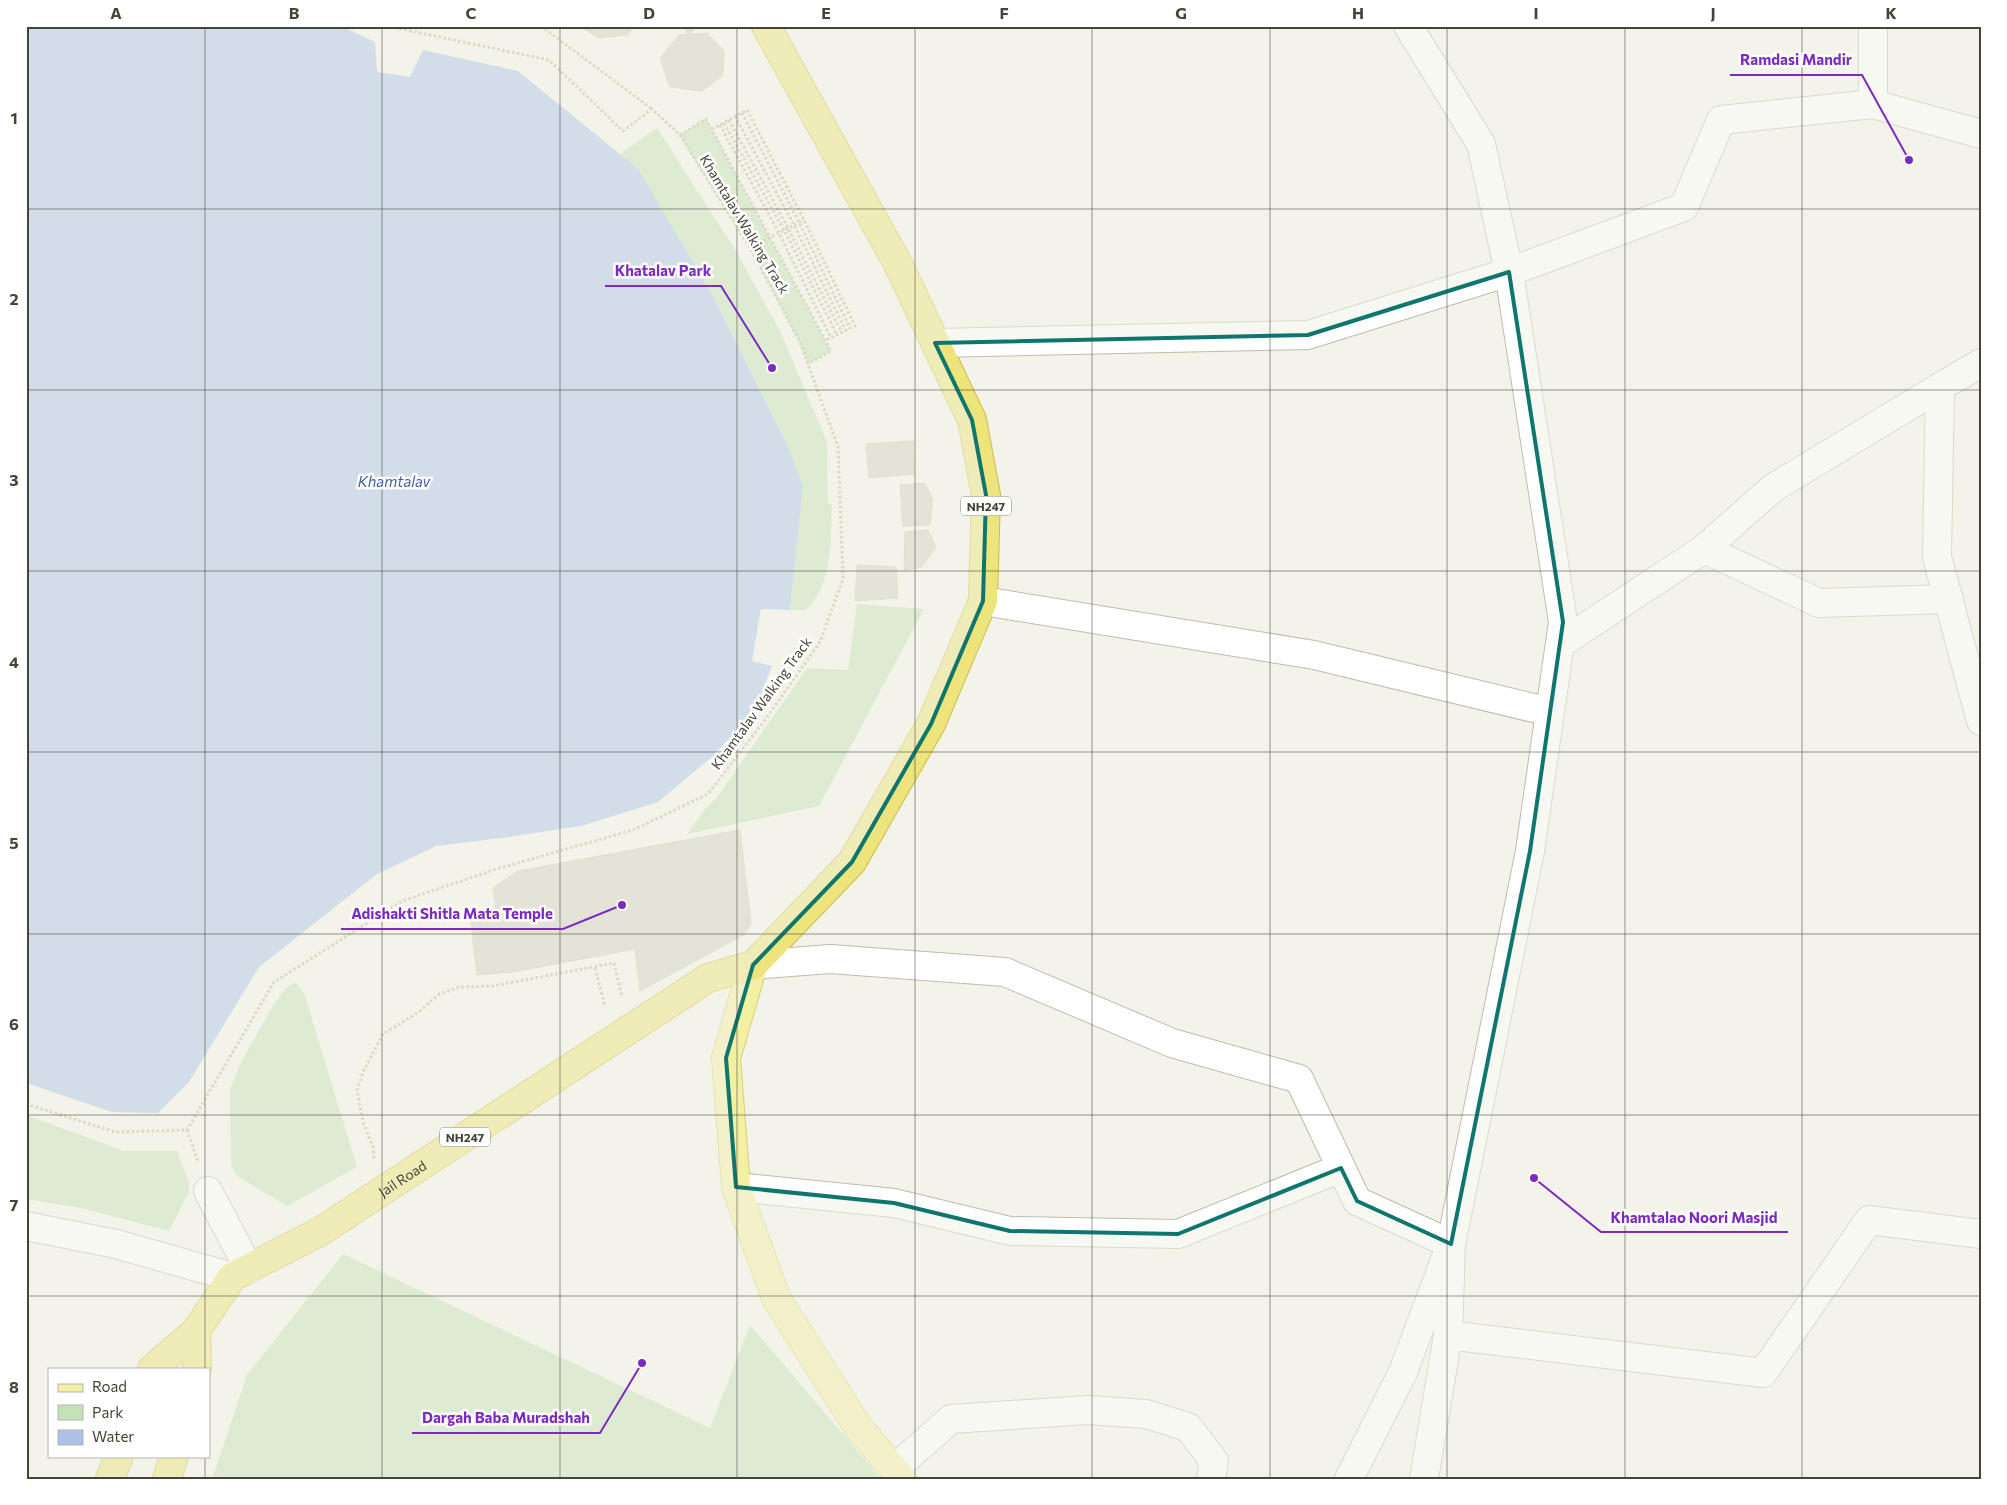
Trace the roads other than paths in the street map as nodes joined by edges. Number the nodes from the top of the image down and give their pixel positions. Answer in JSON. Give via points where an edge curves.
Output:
{"nodes":[{"id":1,"x":766,"y":26,"type":"edge"},
{"id":2,"x":1408,"y":26,"type":"edge"},
{"id":3,"x":1872,"y":26,"type":"edge"},
{"id":4,"x":1873,"y":104,"type":"junction"},
{"id":5,"x":1981,"y":134,"type":"edge"},
{"id":6,"x":1509,"y":272,"type":"junction"},
{"id":7,"x":935,"y":343,"type":"junction"},
{"id":8,"x":1981,"y":364,"type":"edge"},
{"id":9,"x":1940,"y":387,"type":"junction"},
{"id":10,"x":1704,"y":549,"type":"junction"},
{"id":11,"x":1949,"y":600,"type":"junction"},
{"id":12,"x":984,"y":601,"type":"junction"},
{"id":13,"x":1560,"y":644,"type":"junction"},
{"id":14,"x":1550,"y":712,"type":"junction"},
{"id":15,"x":1981,"y":721,"type":"edge"},
{"id":16,"x":753,"y":965,"type":"junction"},
{"id":17,"x":1341,"y":1168,"type":"junction"},
{"id":18,"x":736,"y":1187,"type":"junction"},
{"id":19,"x":208,"y":1191,"type":"dead end"},
{"id":20,"x":26,"y":1226,"type":"edge"},
{"id":21,"x":1981,"y":1234,"type":"edge"},
{"id":22,"x":1450,"y":1244,"type":"junction"},
{"id":23,"x":240,"y":1273,"type":"junction"},
{"id":24,"x":196,"y":1331,"type":"junction"},
{"id":25,"x":1448,"y":1335,"type":"junction"},
{"id":26,"x":153,"y":1368,"type":"edge"},
{"id":27,"x":197,"y":1368,"type":"edge"},
{"id":28,"x":118,"y":1458,"type":"edge"},
{"id":29,"x":173,"y":1458,"type":"edge"},
{"id":30,"x":898,"y":1474,"type":"edge"},
{"id":31,"x":110,"y":1479,"type":"edge"},
{"id":32,"x":167,"y":1479,"type":"edge"},
{"id":33,"x":1211,"y":1479,"type":"edge"},
{"id":34,"x":1349,"y":1479,"type":"edge"},
{"id":35,"x":1424,"y":1479,"type":"edge"}],
"edges":[{"from":1,"to":7,"type":"highway","number":"NH247","via":[[897,262]]},
{"from":2,"to":6,"type":"street","via":[[1481,144]]},
{"from":3,"to":4,"type":"street"},
{"from":4,"to":5,"type":"street"},
{"from":4,"to":6,"type":"street","via":[[1721,120],[1684,207]]},
{"from":6,"to":7,"type":"street","via":[[1308,335]]},
{"from":6,"to":13,"type":"street","via":[[1563,622]]},
{"from":7,"to":12,"type":"highway","number":"NH247","via":[[972,420],[986,495]]},
{"from":8,"to":9,"type":"street"},
{"from":9,"to":10,"type":"street","via":[[1773,488]]},
{"from":9,"to":11,"type":"street","via":[[1937,558]]},
{"from":10,"to":11,"type":"street","via":[[1820,603]]},
{"from":10,"to":13,"type":"street"},
{"from":11,"to":15,"type":"street"},
{"from":12,"to":14,"type":"street","via":[[1314,655]]},
{"from":12,"to":16,"type":"highway","number":"NH247","via":[[931,724],[852,862]]},
{"from":13,"to":14,"type":"street"},
{"from":14,"to":22,"type":"street","via":[[1530,851]]},
{"from":16,"to":17,"type":"street","via":[[830,959],[1005,972],[1172,1043],[1299,1079]]},
{"from":16,"to":18,"type":"main road","via":[[726,1058]]},
{"from":16,"to":23,"type":"highway","name":"Jail Road","number":"NH247","via":[[708,978],[321,1231]]},
{"from":17,"to":18,"type":"street","via":[[1178,1234],[1010,1231],[894,1203]]},
{"from":17,"to":22,"type":"street","via":[[1357,1201]]},
{"from":18,"to":30,"type":"main road","via":[[776,1298],[858,1427]]},
{"from":19,"to":23,"type":"street"},
{"from":20,"to":23,"type":"street"},
{"from":21,"to":25,"type":"street","via":[[1869,1220],[1763,1373]]},
{"from":22,"to":25,"type":"street"},
{"from":22,"to":34,"type":"street","via":[[1403,1372]]},
{"from":23,"to":24,"type":"highway","name":"Jail Road","number":"NH247"},
{"from":24,"to":26,"type":"highway","name":"Jail Road","number":"NH247"},
{"from":24,"to":27,"type":"highway"},
{"from":25,"to":35,"type":"street"},
{"from":28,"to":31,"type":"highway"},
{"from":29,"to":32,"type":"highway"},
{"from":30,"to":33,"type":"street","via":[[951,1419],[1088,1410],[1146,1414],[1188,1427],[1214,1461]]}]}
